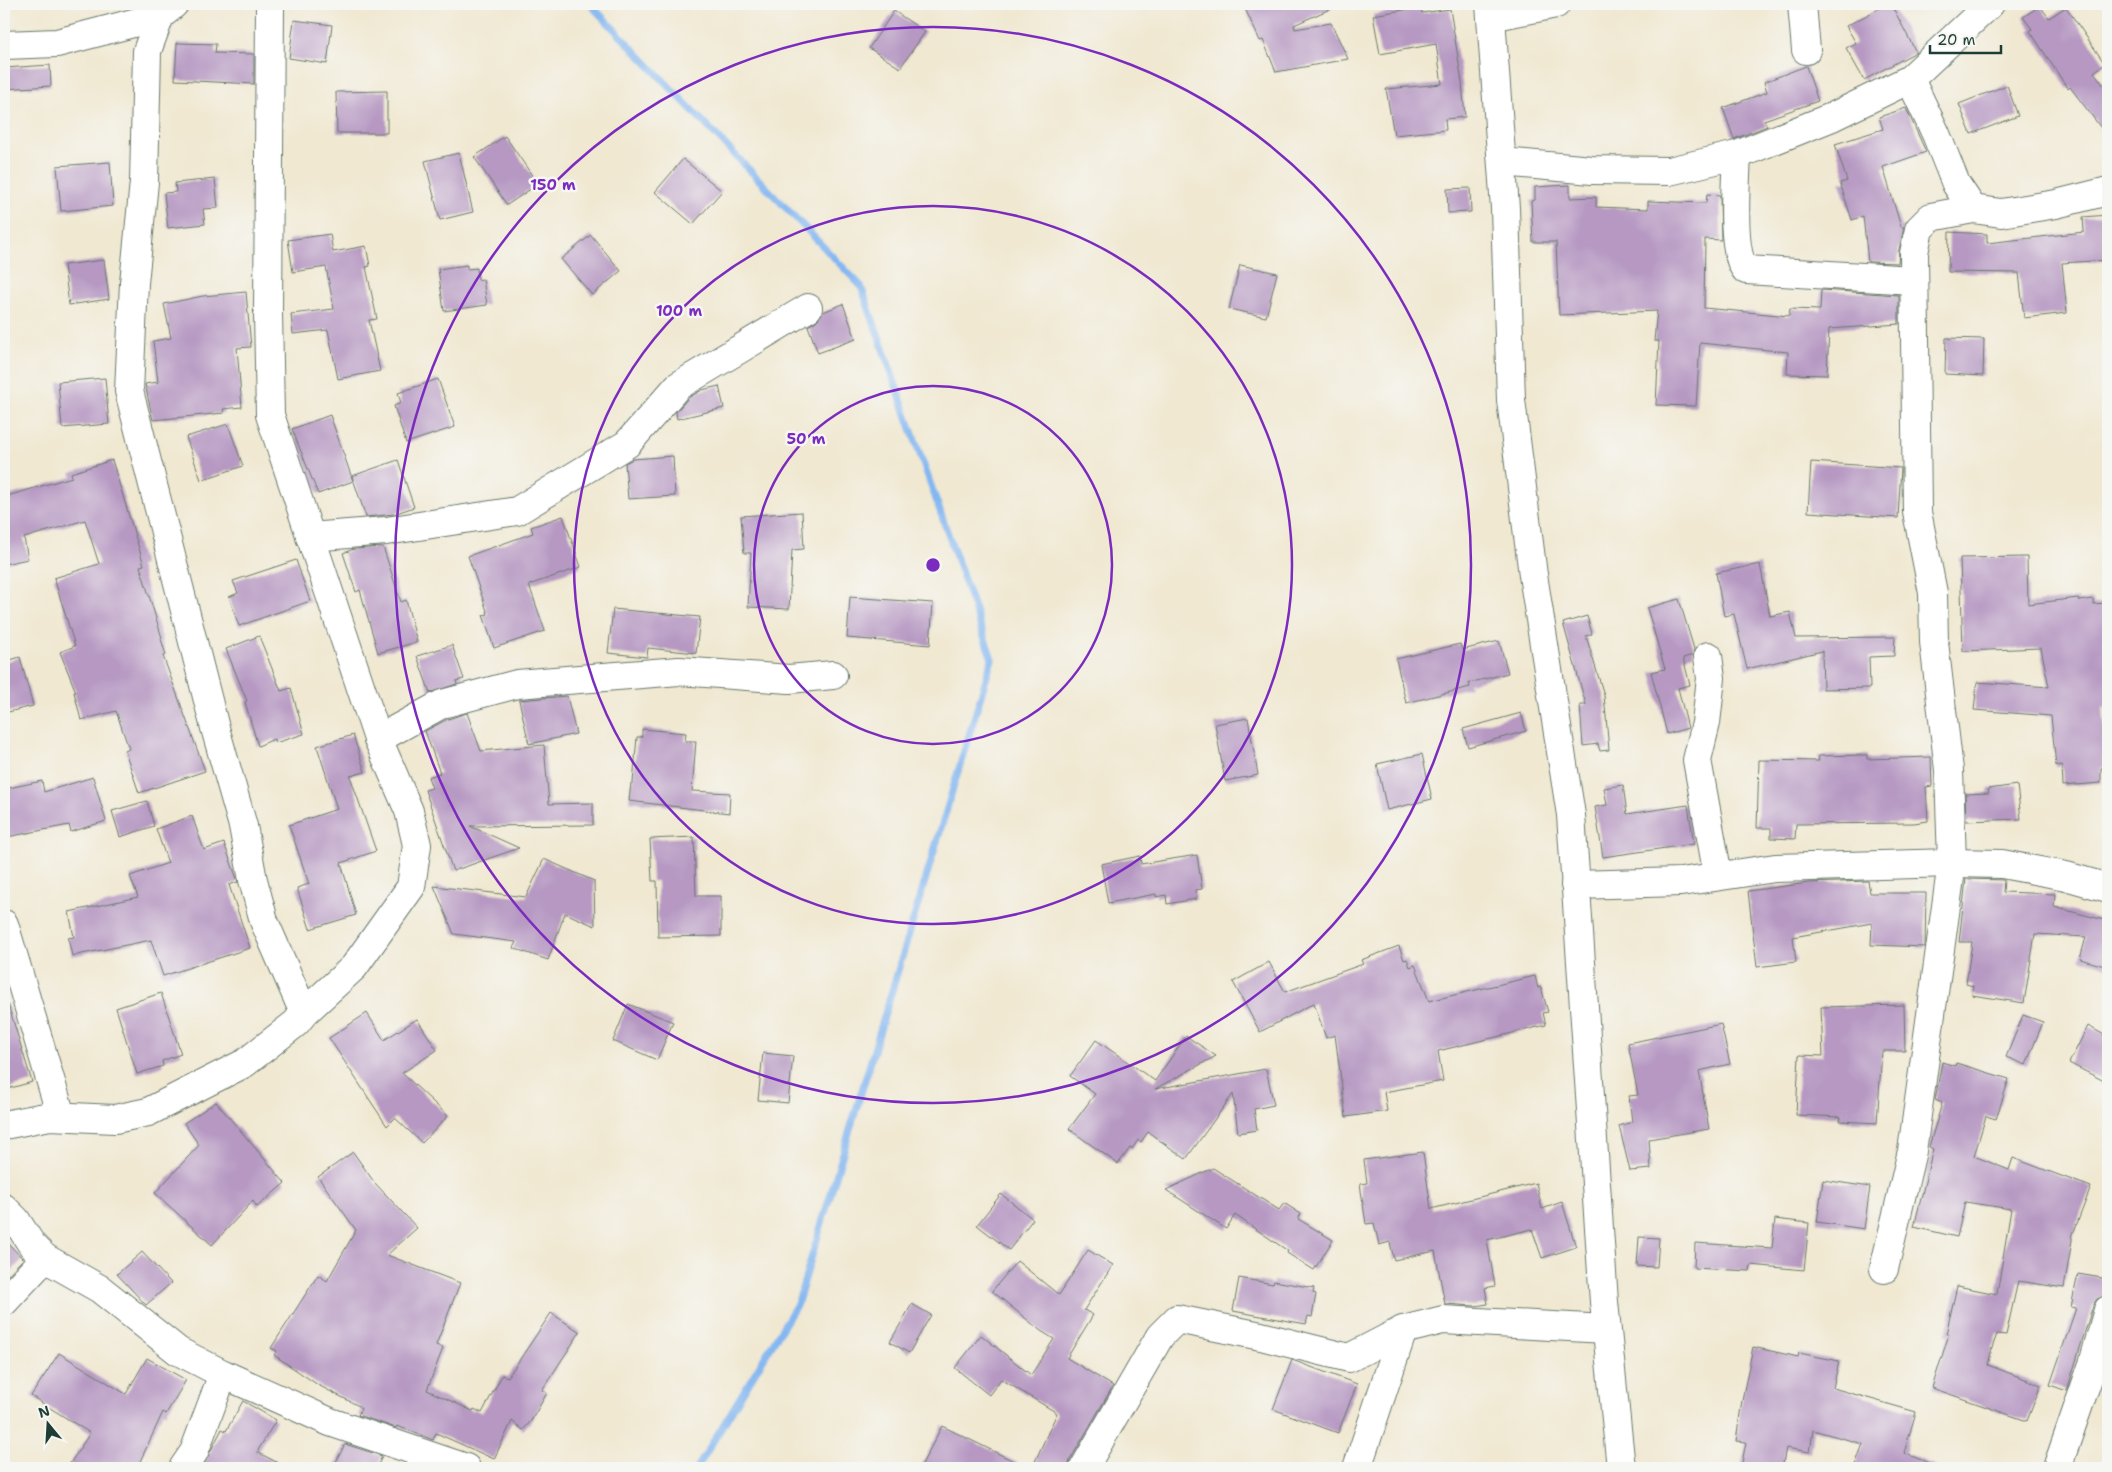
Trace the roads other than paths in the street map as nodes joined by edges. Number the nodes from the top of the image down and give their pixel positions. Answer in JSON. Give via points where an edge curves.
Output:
{"nodes":[{"id":1,"x":270,"y":4,"type":"edge"},
{"id":2,"x":1556,"y":4,"type":"edge"},
{"id":3,"x":1802,"y":4,"type":"edge"},
{"id":4,"x":1990,"y":4,"type":"edge"},
{"id":5,"x":167,"y":10,"type":"edge"},
{"id":6,"x":1491,"y":10,"type":"edge"},
{"id":7,"x":4,"y":45,"type":"edge"},
{"id":8,"x":1806,"y":50,"type":"dead end"},
{"id":9,"x":1910,"y":79,"type":"junction"},
{"id":10,"x":1737,"y":155,"type":"junction"},
{"id":11,"x":1502,"y":162,"type":"junction"},
{"id":12,"x":2108,"y":191,"type":"edge"},
{"id":13,"x":1972,"y":209,"type":"junction"},
{"id":14,"x":1913,"y":280,"type":"junction"},
{"id":15,"x":808,"y":308,"type":"dead end"},
{"id":16,"x":310,"y":537,"type":"junction"},
{"id":17,"x":1708,"y":656,"type":"dead end"},
{"id":18,"x":833,"y":675,"type":"dead end"},
{"id":19,"x":378,"y":739,"type":"junction"},
{"id":20,"x":1952,"y":863,"type":"junction"},
{"id":21,"x":1718,"y":876,"type":"junction"},
{"id":22,"x":1575,"y":885,"type":"junction"},
{"id":23,"x":2108,"y":888,"type":"edge"},
{"id":24,"x":4,"y":924,"type":"edge"},
{"id":25,"x":304,"y":1013,"type":"junction"},
{"id":26,"x":61,"y":1116,"type":"junction"},
{"id":27,"x":4,"y":1125,"type":"edge"},
{"id":28,"x":4,"y":1208,"type":"edge"},
{"id":29,"x":45,"y":1258,"type":"junction"},
{"id":30,"x":1884,"y":1269,"type":"dead end"},
{"id":31,"x":4,"y":1302,"type":"edge"},
{"id":32,"x":2108,"y":1310,"type":"edge"},
{"id":33,"x":1606,"y":1329,"type":"junction"},
{"id":34,"x":1403,"y":1330,"type":"junction"},
{"id":35,"x":223,"y":1374,"type":"junction"},
{"id":36,"x":184,"y":1468,"type":"edge"},
{"id":37,"x":466,"y":1468,"type":"edge"},
{"id":38,"x":1084,"y":1468,"type":"edge"},
{"id":39,"x":1357,"y":1468,"type":"edge"},
{"id":40,"x":1621,"y":1468,"type":"edge"},
{"id":41,"x":2056,"y":1468,"type":"edge"}],
"edges":[{"from":1,"to":16,"type":"street","via":[[270,415]]},
{"from":2,"to":6,"type":"street"},
{"from":3,"to":8,"type":"street"},
{"from":4,"to":9,"type":"street"},
{"from":5,"to":7,"type":"street","via":[[58,43]]},
{"from":5,"to":25,"type":"street","via":[[147,51],[144,182],[134,283],[129,392],[243,826],[264,921]]},
{"from":6,"to":11,"type":"street"},
{"from":9,"to":10,"type":"street","via":[[1832,116]]},
{"from":9,"to":13,"type":"street","via":[[1956,184]]},
{"from":10,"to":11,"type":"street","via":[[1669,171],[1592,170]]},
{"from":10,"to":14,"type":"street","via":[[1737,246],[1741,265],[1746,270]]},
{"from":11,"to":22,"type":"street","via":[[1511,400],[1533,575],[1570,814]]},
{"from":12,"to":13,"type":"street","via":[[2001,213]]},
{"from":13,"to":14,"type":"street","via":[[1931,217],[1919,229]]},
{"from":14,"to":20,"type":"street","via":[[1917,512],[1934,593],[1934,642],[1949,770]]},
{"from":15,"to":16,"type":"street","via":[[678,386],[627,444],[517,510],[386,530]]},
{"from":16,"to":19,"type":"street"},
{"from":17,"to":21,"type":"street","via":[[1711,678],[1706,723],[1697,760]]},
{"from":18,"to":19,"type":"street","via":[[788,679],[678,671],[517,684],[442,704]]},
{"from":19,"to":25,"type":"street","via":[[409,811],[417,845],[411,887],[354,966]]},
{"from":20,"to":21,"type":"street","via":[[1775,868]]},
{"from":20,"to":23,"type":"street","via":[[2002,864]]},
{"from":20,"to":30,"type":"street","via":[[1912,1151]]},
{"from":21,"to":22,"type":"street","via":[[1681,882]]},
{"from":22,"to":33,"type":"street"},
{"from":24,"to":26,"type":"street"},
{"from":25,"to":26,"type":"street","via":[[245,1063],[148,1112],[115,1119]]},
{"from":26,"to":27,"type":"street"},
{"from":28,"to":29,"type":"street"},
{"from":29,"to":31,"type":"street"},
{"from":29,"to":35,"type":"street","via":[[100,1289],[178,1351]]},
{"from":32,"to":41,"type":"street"},
{"from":33,"to":34,"type":"street","via":[[1443,1320]]},
{"from":33,"to":40,"type":"street"},
{"from":34,"to":38,"type":"street","via":[[1349,1358],[1177,1319],[1160,1336]]},
{"from":34,"to":39,"type":"street"},
{"from":35,"to":36,"type":"street","via":[[194,1452]]},
{"from":35,"to":37,"type":"street","via":[[330,1422]]}]}
